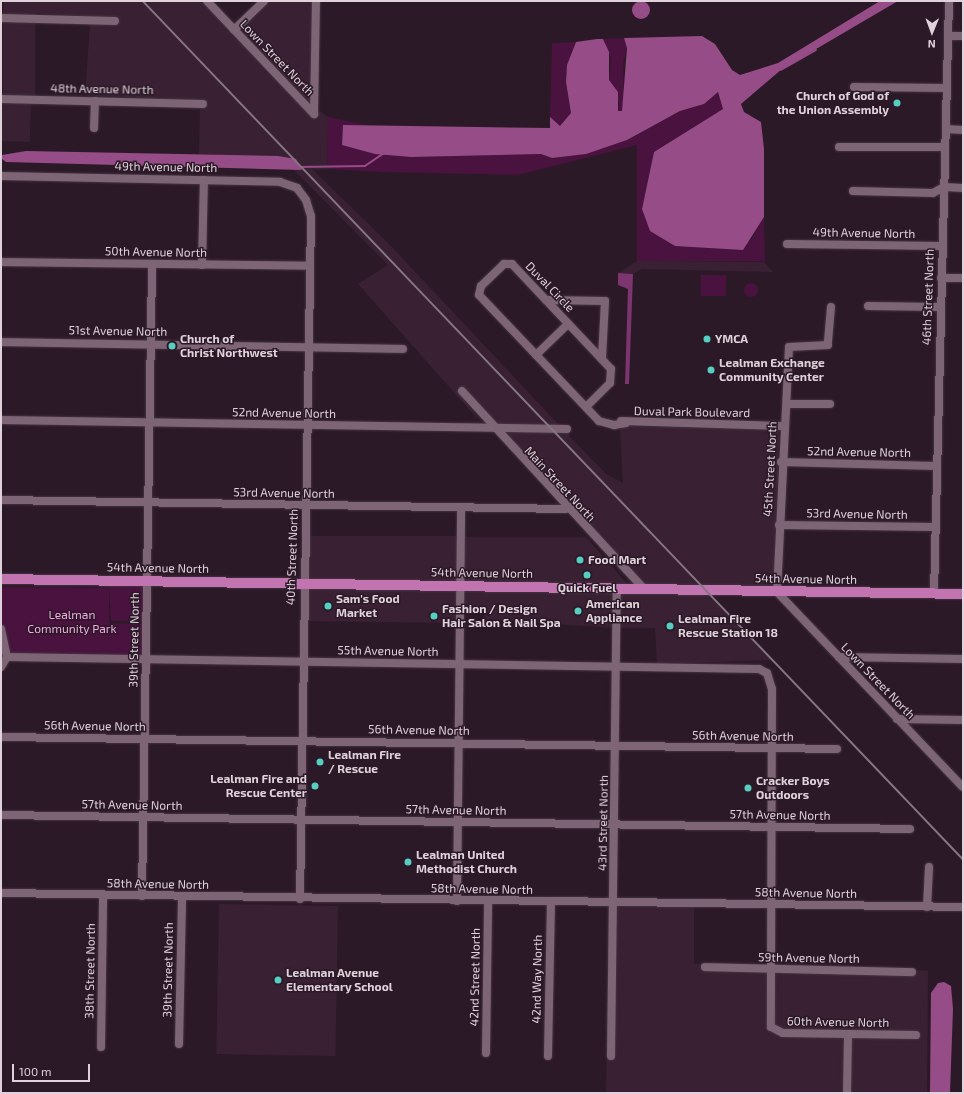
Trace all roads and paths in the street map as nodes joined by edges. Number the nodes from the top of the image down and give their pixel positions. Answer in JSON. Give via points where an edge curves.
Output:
{"nodes":[{"id":1,"x":207,"y":1,"type":"edge"},
{"id":2,"x":264,"y":1,"type":"edge"},
{"id":3,"x":316,"y":1,"type":"edge"},
{"id":4,"x":949,"y":1,"type":"edge"},
{"id":5,"x":1,"y":18,"type":"edge"},
{"id":6,"x":115,"y":21,"type":"dead end"},
{"id":7,"x":234,"y":30,"type":"junction"},
{"id":8,"x":949,"y":36,"type":"junction"},
{"id":9,"x":963,"y":36,"type":"edge"},
{"id":10,"x":854,"y":87,"type":"dead end"},
{"id":11,"x":947,"y":88,"type":"junction"},
{"id":12,"x":1,"y":99,"type":"edge"},
{"id":13,"x":96,"y":101,"type":"junction"},
{"id":14,"x":203,"y":104,"type":"dead end"},
{"id":15,"x":94,"y":128,"type":"dead end"},
{"id":16,"x":946,"y":129,"type":"junction"},
{"id":17,"x":963,"y":130,"type":"edge"},
{"id":18,"x":839,"y":147,"type":"dead end"},
{"id":19,"x":945,"y":147,"type":"junction"},
{"id":20,"x":1,"y":176,"type":"edge"},
{"id":21,"x":204,"y":180,"type":"junction"},
{"id":22,"x":944,"y":187,"type":"junction"},
{"id":23,"x":963,"y":188,"type":"edge"},
{"id":24,"x":852,"y":191,"type":"dead end"},
{"id":25,"x":311,"y":216,"type":"joint"},
{"id":26,"x":787,"y":244,"type":"dead end"},
{"id":27,"x":942,"y":246,"type":"junction"},
{"id":28,"x":1,"y":262,"type":"edge"},
{"id":29,"x":152,"y":264,"type":"junction"},
{"id":30,"x":202,"y":265,"type":"junction"},
{"id":31,"x":310,"y":266,"type":"junction"},
{"id":32,"x":941,"y":278,"type":"junction"},
{"id":33,"x":963,"y":278,"type":"edge"},
{"id":34,"x":546,"y":300,"type":"junction"},
{"id":35,"x":868,"y":306,"type":"dead end"},
{"id":36,"x":831,"y":307,"type":"dead end"},
{"id":37,"x":940,"y":307,"type":"junction"},
{"id":38,"x":568,"y":324,"type":"junction"},
{"id":39,"x":1,"y":342,"type":"edge"},
{"id":40,"x":152,"y":344,"type":"junction"},
{"id":41,"x":309,"y":346,"type":"junction"},
{"id":42,"x":403,"y":349,"type":"dead end"},
{"id":43,"x":536,"y":355,"type":"junction"},
{"id":44,"x":602,"y":359,"type":"junction"},
{"id":45,"x":462,"y":392,"type":"dead end"},
{"id":46,"x":787,"y":404,"type":"junction"},
{"id":47,"x":830,"y":404,"type":"dead end"},
{"id":48,"x":586,"y":407,"type":"junction"},
{"id":49,"x":1,"y":420,"type":"edge"},
{"id":50,"x":150,"y":422,"type":"junction"},
{"id":51,"x":600,"y":422,"type":"joint"},
{"id":52,"x":307,"y":425,"type":"junction"},
{"id":53,"x":782,"y":426,"type":"junction"},
{"id":54,"x":492,"y":428,"type":"junction"},
{"id":55,"x":567,"y":429,"type":"dead end"},
{"id":56,"x":781,"y":462,"type":"junction"},
{"id":57,"x":936,"y":466,"type":"junction"},
{"id":58,"x":1,"y":500,"type":"edge"},
{"id":59,"x":149,"y":502,"type":"junction"},
{"id":60,"x":305,"y":505,"type":"junction"},
{"id":61,"x":461,"y":508,"type":"junction"},
{"id":62,"x":566,"y":508,"type":"junction"},
{"id":63,"x":780,"y":525,"type":"junction"},
{"id":64,"x":935,"y":527,"type":"junction"},
{"id":65,"x":1,"y":579,"type":"edge"},
{"id":66,"x":147,"y":581,"type":"junction"},
{"id":67,"x":303,"y":583,"type":"junction"},
{"id":68,"x":460,"y":586,"type":"junction"},
{"id":69,"x":617,"y":589,"type":"junction"},
{"id":70,"x":644,"y":590,"type":"junction"},
{"id":71,"x":777,"y":592,"type":"junction"},
{"id":72,"x":934,"y":594,"type":"junction"},
{"id":73,"x":963,"y":594,"type":"edge"},
{"id":74,"x":1,"y":629,"type":"edge"},
{"id":75,"x":7,"y":657,"type":"junction"},
{"id":76,"x":839,"y":657,"type":"junction"},
{"id":77,"x":963,"y":659,"type":"edge"},
{"id":78,"x":146,"y":660,"type":"junction"},
{"id":79,"x":302,"y":662,"type":"junction"},
{"id":80,"x":460,"y":665,"type":"junction"},
{"id":81,"x":617,"y":667,"type":"junction"},
{"id":82,"x":1,"y":668,"type":"edge"},
{"id":83,"x":897,"y":719,"type":"junction"},
{"id":84,"x":963,"y":720,"type":"edge"},
{"id":85,"x":1,"y":737,"type":"edge"},
{"id":86,"x":144,"y":738,"type":"junction"},
{"id":87,"x":300,"y":740,"type":"junction"},
{"id":88,"x":459,"y":743,"type":"junction"},
{"id":89,"x":616,"y":746,"type":"junction"},
{"id":90,"x":773,"y":748,"type":"junction"},
{"id":91,"x":837,"y":749,"type":"dead end"},
{"id":92,"x":959,"y":779,"type":"edge"},
{"id":93,"x":963,"y":787,"type":"edge"},
{"id":94,"x":1,"y":815,"type":"edge"},
{"id":95,"x":142,"y":817,"type":"junction"},
{"id":96,"x":300,"y":819,"type":"junction"},
{"id":97,"x":458,"y":822,"type":"junction"},
{"id":98,"x":614,"y":825,"type":"junction"},
{"id":99,"x":771,"y":827,"type":"junction"},
{"id":100,"x":910,"y":829,"type":"dead end"},
{"id":101,"x":929,"y":868,"type":"dead end"},
{"id":102,"x":1,"y":893,"type":"edge"},
{"id":103,"x":103,"y":895,"type":"junction"},
{"id":104,"x":142,"y":896,"type":"junction"},
{"id":105,"x":182,"y":896,"type":"junction"},
{"id":106,"x":300,"y":899,"type":"junction"},
{"id":107,"x":457,"y":900,"type":"junction"},
{"id":108,"x":488,"y":901,"type":"junction"},
{"id":109,"x":551,"y":902,"type":"junction"},
{"id":110,"x":614,"y":903,"type":"junction"},
{"id":111,"x":772,"y":905,"type":"junction"},
{"id":112,"x":927,"y":907,"type":"junction"},
{"id":113,"x":963,"y":907,"type":"edge"},
{"id":114,"x":704,"y":967,"type":"dead end"},
{"id":115,"x":770,"y":969,"type":"junction"},
{"id":116,"x":912,"y":972,"type":"dead end"},
{"id":117,"x":848,"y":1035,"type":"junction"},
{"id":118,"x":916,"y":1035,"type":"dead end"},
{"id":119,"x":179,"y":1044,"type":"dead end"},
{"id":120,"x":101,"y":1047,"type":"dead end"},
{"id":121,"x":486,"y":1053,"type":"dead end"},
{"id":122,"x":548,"y":1056,"type":"dead end"},
{"id":123,"x":611,"y":1056,"type":"dead end"},
{"id":124,"x":847,"y":1093,"type":"edge"}],
"edges":[{"from":1,"to":7,"type":"street","name":"Lown Street North"},
{"from":2,"to":7,"type":"street"},
{"from":3,"to":7,"type":"street","name":"Lown Street North","via":[[314,114]]},
{"from":4,"to":8,"type":"street","name":"46th Street North"},
{"from":5,"to":6,"type":"street"},
{"from":8,"to":9,"type":"street"},
{"from":8,"to":11,"type":"street","name":"46th Street North"},
{"from":10,"to":11,"type":"street"},
{"from":11,"to":16,"type":"street","name":"46th Street North"},
{"from":12,"to":13,"type":"street","name":"48th Avenue North"},
{"from":13,"to":14,"type":"street","name":"48th Avenue North"},
{"from":13,"to":15,"type":"street"},
{"from":16,"to":17,"type":"street"},
{"from":16,"to":19,"type":"street","name":"46th Street North"},
{"from":18,"to":19,"type":"street"},
{"from":19,"to":22,"type":"street","name":"46th Street North"},
{"from":20,"to":21,"type":"street","name":"49th Avenue North"},
{"from":21,"to":25,"type":"street","name":"49th Avenue North","via":[[280,182],[292,186],[306,200]]},
{"from":21,"to":30,"type":"street"},
{"from":22,"to":23,"type":"street"},
{"from":22,"to":24,"type":"street","via":[[933,193]]},
{"from":22,"to":27,"type":"street","name":"46th Street North"},
{"from":25,"to":31,"type":"street","name":"40th Street North"},
{"from":26,"to":27,"type":"street","name":"49th Avenue North"},
{"from":27,"to":32,"type":"street","name":"46th Street North"},
{"from":28,"to":29,"type":"street","name":"50th Avenue North"},
{"from":29,"to":30,"type":"street","name":"50th Avenue North"},
{"from":29,"to":40,"type":"street","name":"39th Street North"},
{"from":30,"to":31,"type":"street","name":"50th Avenue North"},
{"from":31,"to":41,"type":"street","name":"40th Street North"},
{"from":32,"to":33,"type":"street"},
{"from":32,"to":37,"type":"street","name":"46th Street North"},
{"from":34,"to":38,"type":"street","name":"Duval Circle"},
{"from":34,"to":43,"type":"street","name":"Duval Circle","via":[[508,263],[479,292]]},
{"from":34,"to":44,"type":"street","via":[[605,301]]},
{"from":35,"to":37,"type":"street"},
{"from":36,"to":46,"type":"street","name":"45th Street North","via":[[828,346],[789,347]]},
{"from":37,"to":57,"type":"street","name":"46th Street North"},
{"from":38,"to":43,"type":"street"},
{"from":38,"to":44,"type":"street","name":"Duval Circle"},
{"from":39,"to":40,"type":"street","name":"51st Avenue North"},
{"from":40,"to":41,"type":"street","name":"51st Avenue North"},
{"from":40,"to":50,"type":"street","name":"39th Street North"},
{"from":41,"to":42,"type":"street","name":"51st Avenue North"},
{"from":41,"to":52,"type":"street","name":"40th Street North"},
{"from":43,"to":48,"type":"street","name":"Duval Circle"},
{"from":44,"to":48,"type":"street","name":"Duval Circle","via":[[613,372],[612,380]]},
{"from":45,"to":54,"type":"street","name":"Main Street North"},
{"from":46,"to":47,"type":"street"},
{"from":46,"to":53,"type":"street","name":"45th Street North"},
{"from":48,"to":51,"type":"street","name":"Duval Circle"},
{"from":49,"to":50,"type":"street","name":"52nd Avenue North"},
{"from":50,"to":52,"type":"street","name":"52nd Avenue North"},
{"from":50,"to":59,"type":"street","name":"39th Street North"},
{"from":51,"to":53,"type":"street","name":"Duval Park Boulevard","via":[[614,426],[626,423]]},
{"from":52,"to":54,"type":"street","name":"52nd Avenue North"},
{"from":52,"to":60,"type":"street","name":"40th Street North"},
{"from":53,"to":56,"type":"street","name":"45th Street North"},
{"from":54,"to":55,"type":"street","name":"52nd Avenue North"},
{"from":54,"to":62,"type":"street","name":"Main Street North"},
{"from":56,"to":57,"type":"street","name":"52nd Avenue North"},
{"from":56,"to":63,"type":"street","name":"45th Street North"},
{"from":57,"to":64,"type":"street","name":"46th Street North"},
{"from":58,"to":59,"type":"street","name":"53rd Avenue North"},
{"from":59,"to":60,"type":"street","name":"53rd Avenue North"},
{"from":59,"to":66,"type":"street","name":"39th Street North"},
{"from":60,"to":61,"type":"street","name":"53rd Avenue North"},
{"from":60,"to":67,"type":"street","name":"40th Street North"},
{"from":61,"to":62,"type":"street","name":"53rd Avenue North"},
{"from":61,"to":68,"type":"street"},
{"from":62,"to":70,"type":"street","name":"Main Street North"},
{"from":63,"to":64,"type":"street","name":"53rd Avenue North"},
{"from":63,"to":71,"type":"street","name":"45th Street North"},
{"from":64,"to":72,"type":"street","name":"46th Street North"},
{"from":65,"to":66,"type":"main road","name":"54th Avenue North"},
{"from":66,"to":67,"type":"main road","name":"54th Avenue North"},
{"from":66,"to":78,"type":"street","name":"39th Street North"},
{"from":67,"to":68,"type":"main road","name":"54th Avenue North"},
{"from":67,"to":79,"type":"street","name":"40th Street North"},
{"from":68,"to":69,"type":"main road","name":"54th Avenue North"},
{"from":68,"to":80,"type":"street"},
{"from":69,"to":70,"type":"main road","name":"54th Avenue North"},
{"from":69,"to":81,"type":"street","name":"43rd Street North"},
{"from":70,"to":71,"type":"main road","name":"54th Avenue North"},
{"from":71,"to":72,"type":"main road","name":"54th Avenue North"},
{"from":71,"to":76,"type":"street","name":"Lown Street North"},
{"from":72,"to":73,"type":"main road","name":"54th Avenue North"},
{"from":74,"to":75,"type":"street"},
{"from":75,"to":78,"type":"street","name":"55th Avenue North"},
{"from":75,"to":82,"type":"street"},
{"from":76,"to":77,"type":"street"},
{"from":76,"to":83,"type":"street","name":"Lown Street North"},
{"from":78,"to":79,"type":"street","name":"55th Avenue North"},
{"from":78,"to":86,"type":"street","name":"39th Street North"},
{"from":79,"to":80,"type":"street","name":"55th Avenue North"},
{"from":79,"to":87,"type":"street","name":"40th Street North"},
{"from":80,"to":81,"type":"street","name":"55th Avenue North"},
{"from":80,"to":88,"type":"street"},
{"from":81,"to":89,"type":"street","name":"43rd Street North"},
{"from":81,"to":90,"type":"street","name":"55th Avenue North","via":[[740,668],[767,673],[772,689]]},
{"from":83,"to":84,"type":"street"},
{"from":83,"to":92,"type":"street","name":"Lown Street North"},
{"from":85,"to":86,"type":"street","name":"56th Avenue North"},
{"from":86,"to":87,"type":"street","name":"56th Avenue North"},
{"from":86,"to":95,"type":"street","name":"39th Street North"},
{"from":87,"to":88,"type":"street","name":"56th Avenue North"},
{"from":87,"to":96,"type":"street","name":"40th Street North"},
{"from":88,"to":89,"type":"street","name":"56th Avenue North"},
{"from":88,"to":97,"type":"street"},
{"from":89,"to":90,"type":"street","name":"56th Avenue North"},
{"from":89,"to":98,"type":"street","name":"43rd Street North"},
{"from":90,"to":91,"type":"street","name":"56th Avenue North"},
{"from":90,"to":99,"type":"street"},
{"from":92,"to":93,"type":"street","name":"Lown Street North"},
{"from":94,"to":95,"type":"street","name":"57th Avenue North"},
{"from":95,"to":96,"type":"street","name":"57th Avenue North"},
{"from":95,"to":104,"type":"street","name":"39th Street North"},
{"from":96,"to":97,"type":"street","name":"57th Avenue North"},
{"from":96,"to":106,"type":"street","name":"40th Street North"},
{"from":97,"to":98,"type":"street","name":"57th Avenue North"},
{"from":97,"to":107,"type":"street"},
{"from":98,"to":99,"type":"street","name":"57th Avenue North"},
{"from":98,"to":110,"type":"street","name":"43rd Street North"},
{"from":99,"to":100,"type":"street","name":"57th Avenue North"},
{"from":99,"to":111,"type":"street"},
{"from":101,"to":112,"type":"street"},
{"from":102,"to":103,"type":"street","name":"58th Avenue North"},
{"from":103,"to":104,"type":"street","name":"58th Avenue North"},
{"from":103,"to":120,"type":"street","name":"38th Street North"},
{"from":104,"to":105,"type":"street","name":"58th Avenue North"},
{"from":105,"to":106,"type":"street","name":"58th Avenue North"},
{"from":105,"to":119,"type":"street","name":"39th Street North"},
{"from":106,"to":107,"type":"street","name":"58th Avenue North"},
{"from":107,"to":108,"type":"street","name":"58th Avenue North"},
{"from":108,"to":109,"type":"street","name":"58th Avenue North"},
{"from":108,"to":121,"type":"street","name":"42nd Street North"},
{"from":109,"to":110,"type":"street","name":"58th Avenue North"},
{"from":109,"to":122,"type":"street","name":"42nd Way North"},
{"from":110,"to":111,"type":"street","name":"58th Avenue North"},
{"from":110,"to":123,"type":"street","name":"43rd Street North"},
{"from":111,"to":112,"type":"street","name":"58th Avenue North"},
{"from":111,"to":115,"type":"street"},
{"from":112,"to":113,"type":"street","name":"58th Avenue North"},
{"from":114,"to":115,"type":"street","name":"59th Avenue North"},
{"from":115,"to":116,"type":"street","name":"59th Avenue North"},
{"from":115,"to":117,"type":"street","name":"60th Avenue North","via":[[771,1026],[782,1033]]},
{"from":117,"to":118,"type":"street","name":"60th Avenue North"},
{"from":117,"to":124,"type":"street"}]}
